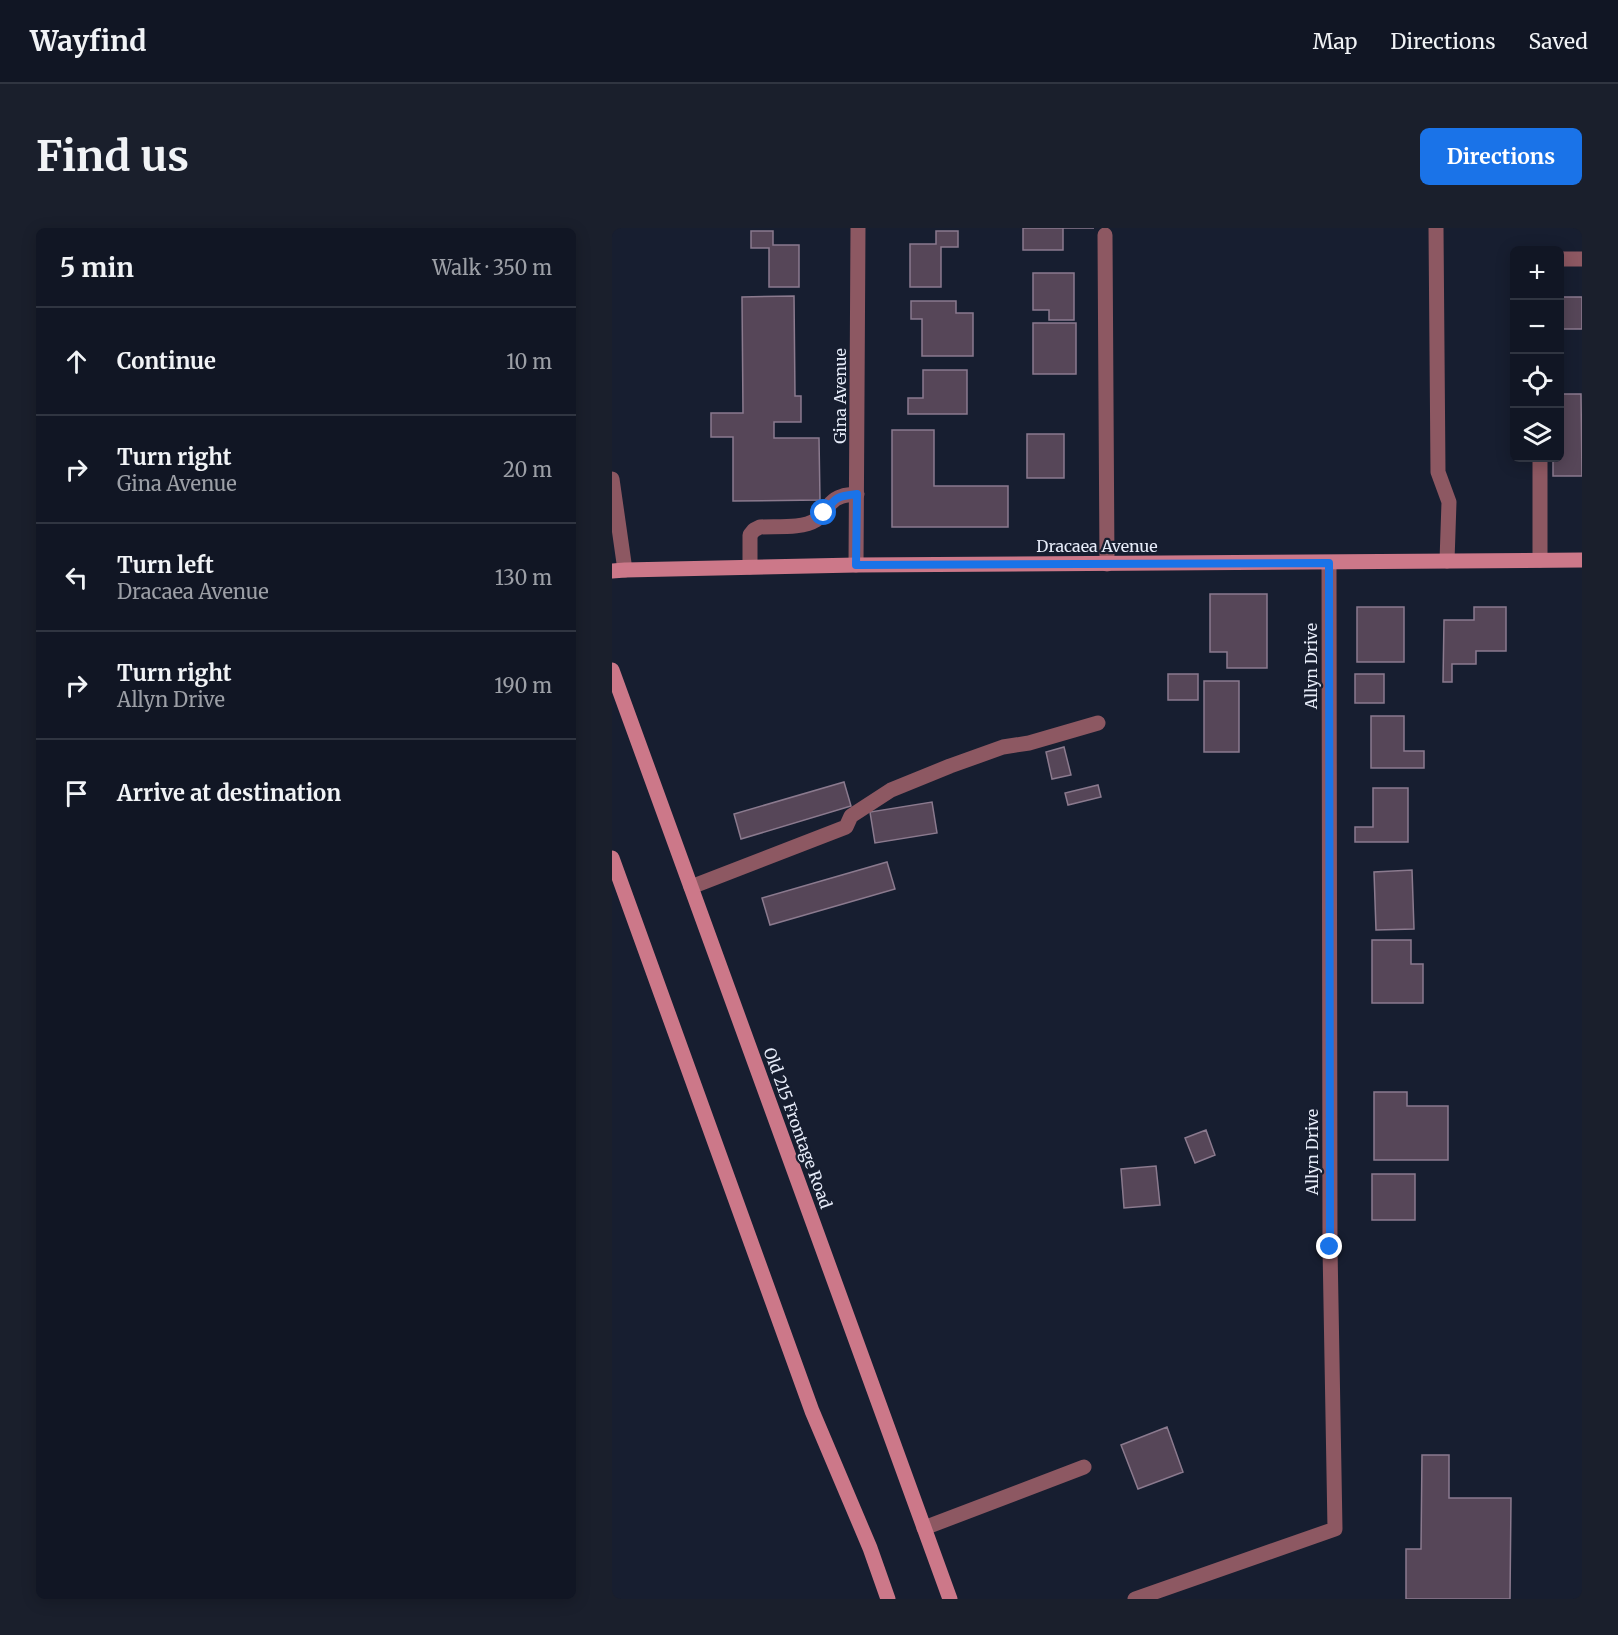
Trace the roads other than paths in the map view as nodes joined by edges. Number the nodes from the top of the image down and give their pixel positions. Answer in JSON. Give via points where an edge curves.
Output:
{"nodes":[{"id":1,"x":858,"y":228,"type":"edge"},
{"id":2,"x":1436,"y":228,"type":"edge"},
{"id":3,"x":1105,"y":235,"type":"dead end"},
{"id":4,"x":1564,"y":258,"type":"edge"},
{"id":5,"x":1582,"y":258,"type":"edge"},
{"id":6,"x":1540,"y":462,"type":"edge"},
{"id":7,"x":612,"y":479,"type":"edge"},
{"id":8,"x":857,"y":494,"type":"junction"},
{"id":9,"x":1540,"y":560,"type":"junction"},
{"id":10,"x":1582,"y":560,"type":"edge"},
{"id":11,"x":1447,"y":561,"type":"junction"},
{"id":12,"x":1329,"y":563,"type":"junction"},
{"id":13,"x":1107,"y":564,"type":"junction"},
{"id":14,"x":856,"y":565,"type":"junction"},
{"id":15,"x":750,"y":567,"type":"junction"},
{"id":16,"x":618,"y":571,"type":"edge"},
{"id":17,"x":612,"y":670,"type":"edge"},
{"id":18,"x":1098,"y":723,"type":"dead end"},
{"id":19,"x":612,"y":858,"type":"edge"},
{"id":20,"x":691,"y":887,"type":"junction"},
{"id":21,"x":1084,"y":1467,"type":"dead end"},
{"id":22,"x":924,"y":1528,"type":"junction"},
{"id":23,"x":888,"y":1599,"type":"edge"},
{"id":24,"x":950,"y":1599,"type":"edge"},
{"id":25,"x":1135,"y":1599,"type":"edge"}],
"edges":[{"from":1,"to":8,"type":"street","name":"Gina Avenue"},
{"from":2,"to":11,"type":"street","via":[[1438,471],[1449,502]]},
{"from":3,"to":13,"type":"street"},
{"from":4,"to":5,"type":"street"},
{"from":6,"to":9,"type":"street"},
{"from":7,"to":16,"type":"street"},
{"from":8,"to":14,"type":"street","name":"Gina Avenue"},
{"from":8,"to":15,"type":"street","via":[[833,501],[806,525],[754,530],[750,535]]},
{"from":9,"to":10,"type":"street","name":"Dracaea Avenue"},
{"from":9,"to":11,"type":"street","name":"Dracaea Avenue"},
{"from":11,"to":12,"type":"street","name":"Dracaea Avenue"},
{"from":12,"to":13,"type":"street","name":"Dracaea Avenue"},
{"from":12,"to":25,"type":"street","name":"Allyn Drive","via":[[1330,1247],[1335,1529]]},
{"from":13,"to":14,"type":"street","name":"Dracaea Avenue"},
{"from":14,"to":15,"type":"street","name":"Dracaea Avenue"},
{"from":15,"to":16,"type":"street","name":"Dracaea Avenue"},
{"from":17,"to":20,"type":"street","name":"Old 215 Frontage Road"},
{"from":18,"to":20,"type":"street","via":[[1003,747],[930,774],[891,790],[851,816],[846,827]]},
{"from":19,"to":23,"type":"street","via":[[813,1411]]},
{"from":20,"to":22,"type":"street","name":"Old 215 Frontage Road"},
{"from":21,"to":22,"type":"street"},
{"from":22,"to":24,"type":"street","name":"Old 215 Frontage Road"}]}
